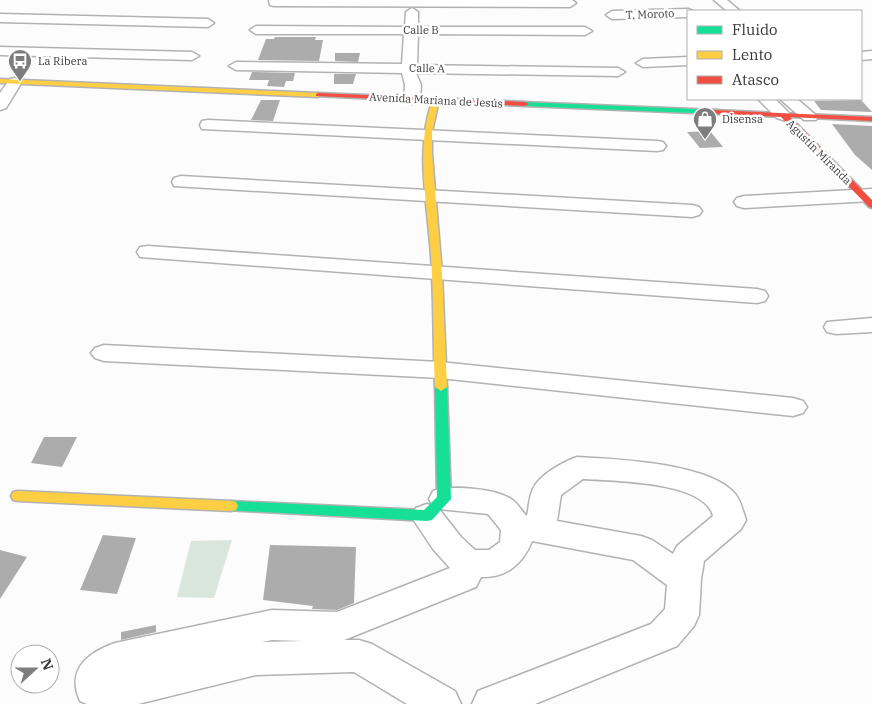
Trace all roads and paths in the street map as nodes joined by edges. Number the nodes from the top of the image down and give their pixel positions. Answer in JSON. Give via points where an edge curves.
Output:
{"nodes":[{"id":1,"x":720,"y":0,"type":"edge"},
{"id":2,"x":412,"y":1,"type":"edge"},
{"id":3,"x":274,"y":2,"type":"dead end"},
{"id":4,"x":632,"y":2,"type":"dead end"},
{"id":5,"x":570,"y":3,"type":"dead end"},
{"id":6,"x":70,"y":5,"type":"dead end"},
{"id":7,"x":733,"y":10,"type":"edge"},
{"id":8,"x":683,"y":13,"type":"edge"},
{"id":9,"x":643,"y":14,"type":"junction"},
{"id":10,"x":612,"y":15,"type":"dead end"},
{"id":11,"x":0,"y":18,"type":"edge"},
{"id":12,"x":52,"y":20,"type":"junction"},
{"id":13,"x":208,"y":23,"type":"dead end"},
{"id":14,"x":256,"y":30,"type":"dead end"},
{"id":15,"x":410,"y":30,"type":"junction"},
{"id":16,"x":585,"y":31,"type":"dead end"},
{"id":17,"x":192,"y":56,"type":"dead end"},
{"id":18,"x":5,"y":60,"type":"edge"},
{"id":19,"x":687,"y":61,"type":"edge"},
{"id":20,"x":643,"y":63,"type":"dead end"},
{"id":21,"x":236,"y":66,"type":"dead end"},
{"id":22,"x":409,"y":72,"type":"junction"},
{"id":23,"x":618,"y":72,"type":"dead end"},
{"id":24,"x":7,"y":81,"type":"edge"},
{"id":25,"x":396,"y":98,"type":"junction"},
{"id":26,"x":767,"y":100,"type":"edge"},
{"id":27,"x":789,"y":100,"type":"edge"},
{"id":28,"x":0,"y":105,"type":"edge"},
{"id":29,"x":426,"y":113,"type":"junction"},
{"id":30,"x":784,"y":115,"type":"junction"},
{"id":31,"x":810,"y":117,"type":"junction"},
{"id":32,"x":872,"y":119,"type":"edge"},
{"id":33,"x":208,"y":126,"type":"dead end"},
{"id":34,"x":824,"y":131,"type":"dead end"},
{"id":35,"x":657,"y":146,"type":"dead end"},
{"id":36,"x":181,"y":182,"type":"dead end"},
{"id":37,"x":430,"y":195,"type":"junction"},
{"id":38,"x":869,"y":199,"type":"edge"},
{"id":39,"x":744,"y":202,"type":"dead end"},
{"id":40,"x":692,"y":211,"type":"dead end"},
{"id":41,"x":148,"y":252,"type":"dead end"},
{"id":42,"x":437,"y":272,"type":"junction"},
{"id":43,"x":757,"y":296,"type":"dead end"},
{"id":44,"x":872,"y":325,"type":"edge"},
{"id":45,"x":836,"y":327,"type":"dead end"},
{"id":46,"x":104,"y":353,"type":"dead end"},
{"id":47,"x":440,"y":370,"type":"junction"},
{"id":48,"x":792,"y":407,"type":"dead end"},
{"id":49,"x":18,"y":496,"type":"dead end"},
{"id":50,"x":435,"y":508,"type":"junction"},
{"id":51,"x":528,"y":528,"type":"junction"},
{"id":52,"x":464,"y":577,"type":"dead end"},
{"id":53,"x":684,"y":579,"type":"junction"},
{"id":54,"x":442,"y":704,"type":"edge"},
{"id":55,"x":491,"y":704,"type":"edge"}],
"edges":[{"from":1,"to":7,"type":"street"},
{"from":2,"to":3,"type":"street"},
{"from":2,"to":5,"type":"street"},
{"from":2,"to":15,"type":"street"},
{"from":4,"to":9,"type":"street"},
{"from":6,"to":12,"type":"street"},
{"from":8,"to":9,"type":"street","name":"T. Moroto"},
{"from":9,"to":10,"type":"street","name":"T. Moroto"},
{"from":11,"to":12,"type":"street"},
{"from":12,"to":13,"type":"street"},
{"from":12,"to":18,"type":"street"},
{"from":14,"to":15,"type":"street","name":"Calle B"},
{"from":15,"to":16,"type":"street","name":"Calle B"},
{"from":15,"to":22,"type":"street"},
{"from":17,"to":18,"type":"street"},
{"from":19,"to":20,"type":"street"},
{"from":21,"to":22,"type":"street","name":"Calle A"},
{"from":22,"to":23,"type":"street","name":"Calle A"},
{"from":22,"to":25,"type":"street","via":[[399,85]]},
{"from":22,"to":29,"type":"street"},
{"from":24,"to":25,"type":"street","name":"Avenida Mariana de Jesús"},
{"from":24,"to":28,"type":"street"},
{"from":25,"to":29,"type":"street","name":"Avenida Mariana de Jesús"},
{"from":26,"to":30,"type":"street","name":"Agustín Miranda"},
{"from":27,"to":31,"type":"street","name":"Agustín Miranda"},
{"from":29,"to":30,"type":"street","name":"Avenida Mariana de Jesús"},
{"from":29,"to":33,"type":"street"},
{"from":29,"to":35,"type":"street"},
{"from":29,"to":37,"type":"street"},
{"from":30,"to":31,"type":"street","name":"Avenida Mariana de Jesús"},
{"from":30,"to":38,"type":"street","name":"Agustín Miranda"},
{"from":31,"to":32,"type":"street","name":"Avenida Mariana de Jesús"},
{"from":31,"to":34,"type":"street","name":"Agustín Miranda"},
{"from":36,"to":37,"type":"street"},
{"from":37,"to":40,"type":"street"},
{"from":37,"to":42,"type":"street"},
{"from":38,"to":39,"type":"street"},
{"from":41,"to":42,"type":"street"},
{"from":42,"to":43,"type":"street"},
{"from":42,"to":47,"type":"street"},
{"from":44,"to":45,"type":"street"},
{"from":46,"to":47,"type":"street"},
{"from":47,"to":48,"type":"street"},
{"from":47,"to":50,"type":"street"},
{"from":49,"to":50,"type":"street"},
{"from":50,"to":51,"type":"street","via":[[497,505]]},
{"from":50,"to":51,"type":"street","via":[[462,560],[478,566],[508,555]]},
{"from":51,"to":53,"type":"street","via":[[641,549]]},
{"from":51,"to":53,"type":"street","via":[[547,490],[577,468],[650,473],[703,487],[724,502],[730,520],[689,554]]},
{"from":52,"to":54,"type":"street","via":[[338,627],[272,625],[115,659],[93,677],[93,689],[111,693],[256,659],[359,656]]},
{"from":53,"to":55,"type":"street","via":[[682,615],[664,635]]}]}
